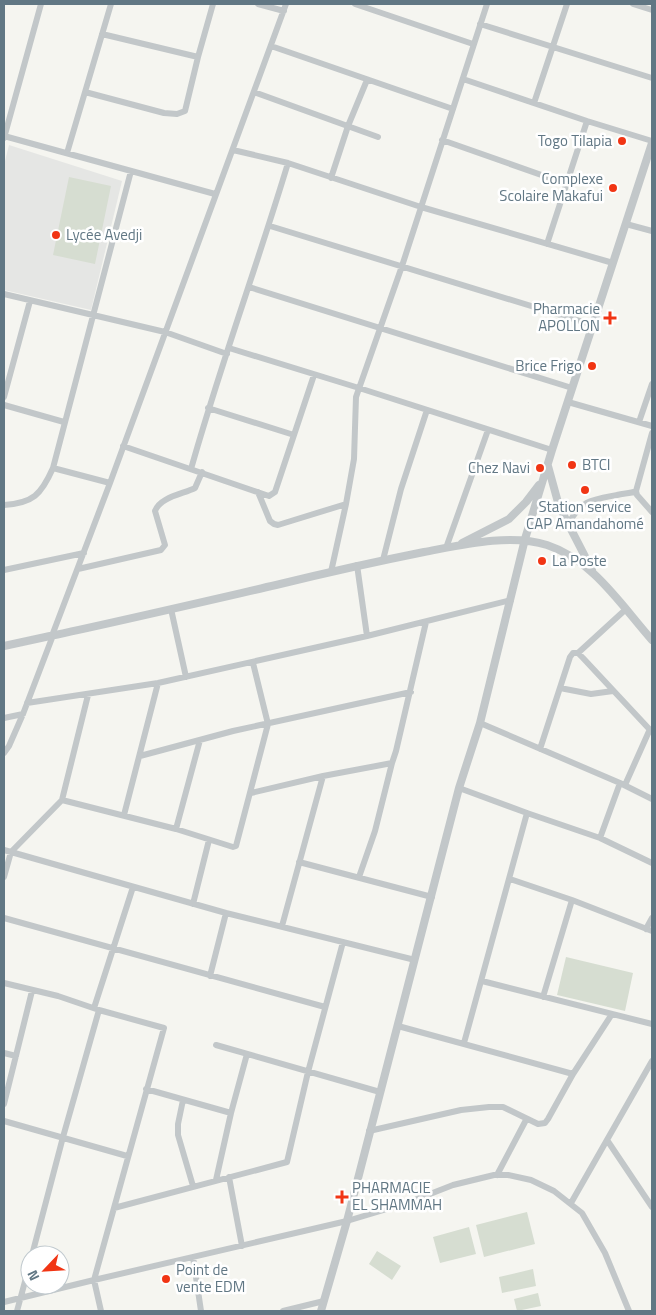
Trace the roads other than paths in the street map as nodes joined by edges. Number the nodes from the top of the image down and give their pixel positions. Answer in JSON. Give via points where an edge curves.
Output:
{"nodes":[{"id":1,"x":41,"y":4,"type":"edge"},
{"id":2,"x":111,"y":4,"type":"edge"},
{"id":3,"x":213,"y":4,"type":"edge"},
{"id":4,"x":258,"y":4,"type":"edge"},
{"id":5,"x":355,"y":4,"type":"edge"},
{"id":6,"x":487,"y":4,"type":"edge"},
{"id":7,"x":567,"y":4,"type":"edge"},
{"id":8,"x":633,"y":4,"type":"edge"},
{"id":9,"x":285,"y":7,"type":"edge"},
{"id":10,"x":652,"y":10,"type":"edge"},
{"id":11,"x":480,"y":24,"type":"junction"},
{"id":12,"x":102,"y":34,"type":"junction"},
{"id":13,"x":473,"y":44,"type":"junction"},
{"id":14,"x":271,"y":46,"type":"junction"},
{"id":15,"x":554,"y":47,"type":"junction"},
{"id":16,"x":198,"y":57,"type":"junction"},
{"id":17,"x":652,"y":78,"type":"edge"},
{"id":18,"x":463,"y":79,"type":"junction"},
{"id":19,"x":367,"y":80,"type":"junction"},
{"id":20,"x":85,"y":92,"type":"junction"},
{"id":21,"x":254,"y":92,"type":"junction"},
{"id":22,"x":534,"y":103,"type":"junction"},
{"id":23,"x":453,"y":109,"type":"junction"},
{"id":24,"x":587,"y":121,"type":"junction"},
{"id":25,"x":348,"y":126,"type":"junction"},
{"id":26,"x":4,"y":137,"type":"edge"},
{"id":27,"x":378,"y":137,"type":"dead end"},
{"id":28,"x":442,"y":140,"type":"junction"},
{"id":29,"x":652,"y":142,"type":"edge"},
{"id":30,"x":233,"y":150,"type":"junction"},
{"id":31,"x":66,"y":153,"type":"junction"},
{"id":32,"x":288,"y":163,"type":"junction"},
{"id":33,"x":131,"y":171,"type":"junction"},
{"id":34,"x":331,"y":178,"type":"junction"},
{"id":35,"x":567,"y":184,"type":"junction"},
{"id":36,"x":215,"y":194,"type":"junction"},
{"id":37,"x":421,"y":207,"type":"junction"},
{"id":38,"x":626,"y":224,"type":"junction"},
{"id":39,"x":270,"y":226,"type":"junction"},
{"id":40,"x":652,"y":232,"type":"edge"},
{"id":41,"x":547,"y":244,"type":"junction"},
{"id":42,"x":613,"y":264,"type":"junction"},
{"id":43,"x":402,"y":266,"type":"junction"},
{"id":44,"x":249,"y":287,"type":"junction"},
{"id":45,"x":4,"y":294,"type":"edge"},
{"id":46,"x":30,"y":301,"type":"junction"},
{"id":47,"x":92,"y":315,"type":"junction"},
{"id":48,"x":592,"y":325,"type":"junction"},
{"id":49,"x":380,"y":327,"type":"junction"},
{"id":50,"x":165,"y":332,"type":"junction"},
{"id":51,"x":228,"y":351,"type":"junction"},
{"id":52,"x":314,"y":375,"type":"junction"},
{"id":53,"x":652,"y":384,"type":"edge"},
{"id":54,"x":359,"y":388,"type":"junction"},
{"id":55,"x":572,"y":388,"type":"junction"},
{"id":56,"x":4,"y":397,"type":"edge"},
{"id":57,"x":568,"y":402,"type":"junction"},
{"id":58,"x":4,"y":405,"type":"edge"},
{"id":59,"x":208,"y":408,"type":"junction"},
{"id":60,"x":427,"y":410,"type":"junction"},
{"id":61,"x":64,"y":422,"type":"junction"},
{"id":62,"x":639,"y":422,"type":"junction"},
{"id":63,"x":652,"y":426,"type":"edge"},
{"id":64,"x":488,"y":430,"type":"junction"},
{"id":65,"x":652,"y":433,"type":"edge"},
{"id":66,"x":294,"y":436,"type":"junction"},
{"id":67,"x":123,"y":446,"type":"junction"},
{"id":68,"x":552,"y":450,"type":"junction"},
{"id":69,"x":548,"y":465,"type":"junction"},
{"id":70,"x":53,"y":468,"type":"junction"},
{"id":71,"x":191,"y":469,"type":"junction"},
{"id":72,"x":202,"y":472,"type":"junction"},
{"id":73,"x":543,"y":479,"type":"junction"},
{"id":74,"x":110,"y":483,"type":"junction"},
{"id":75,"x":636,"y":491,"type":"junction"},
{"id":76,"x":258,"y":492,"type":"junction"},
{"id":77,"x":346,"y":504,"type":"junction"},
{"id":78,"x":4,"y":505,"type":"edge"},
{"id":79,"x":652,"y":512,"type":"edge"},
{"id":80,"x":568,"y":524,"type":"junction"},
{"id":81,"x":525,"y":539,"type":"junction"},
{"id":82,"x":456,"y":546,"type":"junction"},
{"id":83,"x":446,"y":548,"type":"junction"},
{"id":84,"x":84,"y":553,"type":"junction"},
{"id":85,"x":383,"y":560,"type":"junction"},
{"id":86,"x":357,"y":565,"type":"junction"},
{"id":87,"x":78,"y":569,"type":"junction"},
{"id":88,"x":4,"y":570,"type":"edge"},
{"id":89,"x":331,"y":572,"type":"junction"},
{"id":90,"x":593,"y":572,"type":"junction"},
{"id":91,"x":511,"y":600,"type":"junction"},
{"id":92,"x":171,"y":609,"type":"junction"},
{"id":93,"x":626,"y":610,"type":"junction"},
{"id":94,"x":426,"y":622,"type":"junction"},
{"id":95,"x":52,"y":635,"type":"junction"},
{"id":96,"x":368,"y":636,"type":"junction"},
{"id":97,"x":652,"y":640,"type":"edge"},
{"id":98,"x":4,"y":646,"type":"edge"},
{"id":99,"x":578,"y":653,"type":"junction"},
{"id":100,"x":253,"y":663,"type":"junction"},
{"id":101,"x":186,"y":677,"type":"junction"},
{"id":102,"x":158,"y":683,"type":"junction"},
{"id":103,"x":560,"y":688,"type":"junction"},
{"id":104,"x":613,"y":691,"type":"junction"},
{"id":105,"x":411,"y":692,"type":"junction"},
{"id":106,"x":88,"y":695,"type":"junction"},
{"id":107,"x":27,"y":703,"type":"junction"},
{"id":108,"x":23,"y":714,"type":"junction"},
{"id":109,"x":4,"y":718,"type":"edge"},
{"id":110,"x":480,"y":723,"type":"junction"},
{"id":111,"x":268,"y":724,"type":"junction"},
{"id":112,"x":651,"y":730,"type":"edge"},
{"id":113,"x":200,"y":740,"type":"junction"},
{"id":114,"x":540,"y":749,"type":"junction"},
{"id":115,"x":4,"y":753,"type":"edge"},
{"id":116,"x":140,"y":756,"type":"junction"},
{"id":117,"x":392,"y":763,"type":"junction"},
{"id":118,"x":323,"y":776,"type":"junction"},
{"id":119,"x":622,"y":784,"type":"junction"},
{"id":120,"x":459,"y":788,"type":"junction"},
{"id":121,"x":250,"y":793,"type":"junction"},
{"id":122,"x":652,"y":799,"type":"edge"},
{"id":123,"x":62,"y":800,"type":"junction"},
{"id":124,"x":527,"y":813,"type":"junction"},
{"id":125,"x":124,"y":815,"type":"junction"},
{"id":126,"x":176,"y":829,"type":"junction"},
{"id":127,"x":600,"y":838,"type":"junction"},
{"id":128,"x":209,"y":840,"type":"junction"},
{"id":129,"x":7,"y":851,"type":"edge"},
{"id":130,"x":299,"y":862,"type":"junction"},
{"id":131,"x":652,"y":863,"type":"edge"},
{"id":132,"x":4,"y":877,"type":"edge"},
{"id":133,"x":360,"y":878,"type":"junction"},
{"id":134,"x":510,"y":879,"type":"junction"},
{"id":135,"x":133,"y":887,"type":"junction"},
{"id":136,"x":432,"y":897,"type":"junction"},
{"id":137,"x":572,"y":900,"type":"junction"},
{"id":138,"x":193,"y":904,"type":"junction"},
{"id":139,"x":226,"y":913,"type":"junction"},
{"id":140,"x":4,"y":918,"type":"edge"},
{"id":141,"x":652,"y":918,"type":"edge"},
{"id":142,"x":282,"y":926,"type":"junction"},
{"id":143,"x":649,"y":930,"type":"edge"},
{"id":144,"x":343,"y":942,"type":"junction"},
{"id":145,"x":112,"y":949,"type":"junction"},
{"id":146,"x":415,"y":960,"type":"junction"},
{"id":147,"x":210,"y":976,"type":"junction"},
{"id":148,"x":482,"y":981,"type":"junction"},
{"id":149,"x":4,"y":983,"type":"edge"},
{"id":150,"x":32,"y":991,"type":"junction"},
{"id":151,"x":544,"y":996,"type":"junction"},
{"id":152,"x":325,"y":1007,"type":"junction"},
{"id":153,"x":96,"y":1009,"type":"junction"},
{"id":154,"x":612,"y":1014,"type":"junction"},
{"id":155,"x":652,"y":1024,"type":"edge"},
{"id":156,"x":398,"y":1026,"type":"junction"},
{"id":157,"x":464,"y":1043,"type":"junction"},
{"id":158,"x":216,"y":1045,"type":"dead end"},
{"id":159,"x":4,"y":1053,"type":"edge"},
{"id":160,"x":247,"y":1054,"type":"junction"},
{"id":161,"x":16,"y":1056,"type":"junction"},
{"id":162,"x":652,"y":1061,"type":"edge"},
{"id":163,"x":308,"y":1072,"type":"junction"},
{"id":164,"x":647,"y":1072,"type":"junction"},
{"id":165,"x":573,"y":1074,"type":"junction"},
{"id":166,"x":652,"y":1077,"type":"edge"},
{"id":167,"x":146,"y":1089,"type":"junction"},
{"id":168,"x":380,"y":1092,"type":"junction"},
{"id":169,"x":183,"y":1100,"type":"junction"},
{"id":170,"x":4,"y":1104,"type":"edge"},
{"id":171,"x":231,"y":1113,"type":"junction"},
{"id":172,"x":526,"y":1120,"type":"junction"},
{"id":173,"x":4,"y":1121,"type":"edge"},
{"id":174,"x":369,"y":1131,"type":"junction"},
{"id":175,"x":63,"y":1137,"type":"junction"},
{"id":176,"x":607,"y":1140,"type":"junction"},
{"id":177,"x":127,"y":1156,"type":"junction"},
{"id":178,"x":497,"y":1175,"type":"junction"},
{"id":179,"x":229,"y":1177,"type":"junction"},
{"id":180,"x":216,"y":1180,"type":"junction"},
{"id":181,"x":193,"y":1186,"type":"junction"},
{"id":182,"x":571,"y":1203,"type":"junction"},
{"id":183,"x":652,"y":1207,"type":"edge"},
{"id":184,"x":114,"y":1208,"type":"junction"},
{"id":185,"x":347,"y":1221,"type":"junction"},
{"id":186,"x":35,"y":1245,"type":"edge"},
{"id":187,"x":242,"y":1246,"type":"junction"},
{"id":188,"x":194,"y":1257,"type":"junction"},
{"id":189,"x":94,"y":1280,"type":"junction"},
{"id":190,"x":22,"y":1295,"type":"edge"},
{"id":191,"x":21,"y":1298,"type":"junction"},
{"id":192,"x":4,"y":1302,"type":"edge"},
{"id":193,"x":324,"y":1302,"type":"junction"},
{"id":194,"x":17,"y":1311,"type":"edge"},
{"id":195,"x":101,"y":1311,"type":"edge"},
{"id":196,"x":202,"y":1311,"type":"edge"},
{"id":197,"x":283,"y":1311,"type":"edge"},
{"id":198,"x":321,"y":1311,"type":"edge"},
{"id":199,"x":629,"y":1311,"type":"edge"}],
"edges":[{"from":1,"to":26,"type":"street"},
{"from":2,"to":12,"type":"street"},
{"from":3,"to":16,"type":"street"},
{"from":4,"to":9,"type":"street"},
{"from":5,"to":13,"type":"street"},
{"from":6,"to":11,"type":"street"},
{"from":7,"to":15,"type":"street"},
{"from":8,"to":10,"type":"street"},
{"from":9,"to":14,"type":"street"},
{"from":11,"to":13,"type":"street"},
{"from":11,"to":15,"type":"street"},
{"from":12,"to":16,"type":"street"},
{"from":12,"to":20,"type":"street"},
{"from":13,"to":18,"type":"street"},
{"from":14,"to":19,"type":"street"},
{"from":14,"to":21,"type":"street"},
{"from":15,"to":17,"type":"street"},
{"from":15,"to":22,"type":"street"},
{"from":16,"to":20,"type":"street","via":[[187,106],[177,114]]},
{"from":18,"to":22,"type":"street"},
{"from":18,"to":23,"type":"street"},
{"from":19,"to":23,"type":"street"},
{"from":19,"to":25,"type":"street"},
{"from":20,"to":31,"type":"street"},
{"from":21,"to":25,"type":"street"},
{"from":21,"to":30,"type":"street"},
{"from":22,"to":24,"type":"street"},
{"from":23,"to":28,"type":"street"},
{"from":24,"to":29,"type":"street"},
{"from":24,"to":35,"type":"street"},
{"from":25,"to":27,"type":"street"},
{"from":25,"to":34,"type":"street"},
{"from":26,"to":31,"type":"street"},
{"from":28,"to":35,"type":"street"},
{"from":28,"to":37,"type":"street"},
{"from":29,"to":38,"type":"street"},
{"from":30,"to":32,"type":"street"},
{"from":30,"to":36,"type":"street"},
{"from":31,"to":33,"type":"street"},
{"from":32,"to":34,"type":"street"},
{"from":32,"to":39,"type":"street"},
{"from":33,"to":36,"type":"street"},
{"from":33,"to":47,"type":"street"},
{"from":34,"to":37,"type":"street"},
{"from":35,"to":41,"type":"street"},
{"from":36,"to":50,"type":"street"},
{"from":37,"to":41,"type":"street"},
{"from":37,"to":43,"type":"street"},
{"from":38,"to":40,"type":"street"},
{"from":38,"to":42,"type":"street"},
{"from":39,"to":43,"type":"street"},
{"from":39,"to":44,"type":"street"},
{"from":41,"to":42,"type":"street"},
{"from":42,"to":48,"type":"street"},
{"from":43,"to":48,"type":"street"},
{"from":43,"to":49,"type":"street"},
{"from":44,"to":49,"type":"street"},
{"from":44,"to":51,"type":"street"},
{"from":45,"to":46,"type":"street"},
{"from":46,"to":47,"type":"street"},
{"from":46,"to":56,"type":"street"},
{"from":47,"to":50,"type":"street"},
{"from":47,"to":61,"type":"street"},
{"from":48,"to":55,"type":"street"},
{"from":49,"to":54,"type":"street"},
{"from":49,"to":55,"type":"street"},
{"from":50,"to":51,"type":"street"},
{"from":50,"to":67,"type":"street"},
{"from":51,"to":52,"type":"street"},
{"from":51,"to":59,"type":"street"},
{"from":52,"to":54,"type":"street"},
{"from":52,"to":66,"type":"street"},
{"from":53,"to":62,"type":"street"},
{"from":54,"to":60,"type":"street"},
{"from":54,"to":77,"type":"street","via":[[354,459]]},
{"from":55,"to":57,"type":"street"},
{"from":57,"to":62,"type":"street"},
{"from":57,"to":68,"type":"street"},
{"from":58,"to":61,"type":"street"},
{"from":59,"to":66,"type":"street"},
{"from":59,"to":71,"type":"street"},
{"from":60,"to":64,"type":"street"},
{"from":60,"to":85,"type":"street","via":[[401,489]]},
{"from":61,"to":70,"type":"street"},
{"from":62,"to":63,"type":"street"},
{"from":64,"to":68,"type":"street"},
{"from":64,"to":83,"type":"street"},
{"from":65,"to":75,"type":"street"},
{"from":66,"to":76,"type":"street","via":[[275,492],[269,496]]},
{"from":67,"to":71,"type":"street"},
{"from":67,"to":74,"type":"street"},
{"from":68,"to":69,"type":"street"},
{"from":69,"to":73,"type":"street"},
{"from":69,"to":80,"type":"street","via":[[559,506]]},
{"from":70,"to":74,"type":"street"},
{"from":70,"to":78,"type":"street","via":[[44,486],[31,500]]},
{"from":71,"to":72,"type":"street"},
{"from":72,"to":76,"type":"street"},
{"from":72,"to":87,"type":"street","via":[[195,488],[157,505],[155,510],[165,544],[162,550]]},
{"from":73,"to":81,"type":"street"},
{"from":73,"to":82,"type":"street","via":[[509,519]]},
{"from":74,"to":84,"type":"street"},
{"from":75,"to":79,"type":"street"},
{"from":75,"to":80,"type":"street","via":[[584,503]]},
{"from":76,"to":77,"type":"street","via":[[270,520],[278,525]]},
{"from":77,"to":89,"type":"street"},
{"from":80,"to":90,"type":"street"},
{"from":81,"to":82,"type":"street"},
{"from":81,"to":90,"type":"street","via":[[562,551]]},
{"from":81,"to":91,"type":"street"},
{"from":82,"to":83,"type":"street"},
{"from":83,"to":85,"type":"street"},
{"from":84,"to":87,"type":"street"},
{"from":84,"to":88,"type":"street"},
{"from":85,"to":86,"type":"street"},
{"from":86,"to":89,"type":"street"},
{"from":86,"to":96,"type":"street"},
{"from":87,"to":95,"type":"street"},
{"from":89,"to":92,"type":"street"},
{"from":90,"to":93,"type":"street"},
{"from":91,"to":94,"type":"street"},
{"from":91,"to":110,"type":"street"},
{"from":92,"to":95,"type":"street"},
{"from":92,"to":101,"type":"street"},
{"from":93,"to":97,"type":"street"},
{"from":93,"to":99,"type":"street"},
{"from":94,"to":96,"type":"street"},
{"from":94,"to":105,"type":"street"},
{"from":95,"to":98,"type":"street"},
{"from":95,"to":107,"type":"street"},
{"from":96,"to":100,"type":"street"},
{"from":99,"to":103,"type":"street","via":[[570,657]]},
{"from":99,"to":104,"type":"street"},
{"from":100,"to":101,"type":"street"},
{"from":100,"to":111,"type":"street"},
{"from":101,"to":102,"type":"street"},
{"from":102,"to":106,"type":"street"},
{"from":102,"to":116,"type":"street"},
{"from":103,"to":104,"type":"street","via":[[591,694]]},
{"from":103,"to":114,"type":"street"},
{"from":104,"to":112,"type":"street"},
{"from":105,"to":111,"type":"street"},
{"from":105,"to":117,"type":"street"},
{"from":106,"to":107,"type":"street"},
{"from":106,"to":123,"type":"street"},
{"from":107,"to":108,"type":"street"},
{"from":108,"to":109,"type":"street"},
{"from":108,"to":115,"type":"street"},
{"from":110,"to":114,"type":"street"},
{"from":110,"to":120,"type":"street"},
{"from":111,"to":113,"type":"street"},
{"from":111,"to":121,"type":"street"},
{"from":112,"to":119,"type":"street"},
{"from":113,"to":116,"type":"street"},
{"from":113,"to":126,"type":"street"},
{"from":114,"to":119,"type":"street"},
{"from":116,"to":125,"type":"street"},
{"from":117,"to":118,"type":"street"},
{"from":117,"to":133,"type":"street"},
{"from":118,"to":121,"type":"street"},
{"from":118,"to":130,"type":"street"},
{"from":119,"to":122,"type":"street"},
{"from":119,"to":127,"type":"street"},
{"from":120,"to":124,"type":"street"},
{"from":120,"to":136,"type":"street"},
{"from":121,"to":128,"type":"street","via":[[236,846]]},
{"from":123,"to":125,"type":"street"},
{"from":123,"to":129,"type":"street"},
{"from":124,"to":127,"type":"street"},
{"from":124,"to":134,"type":"street"},
{"from":125,"to":126,"type":"street"},
{"from":126,"to":128,"type":"street"},
{"from":127,"to":131,"type":"street"},
{"from":128,"to":138,"type":"street"},
{"from":129,"to":132,"type":"street"},
{"from":129,"to":135,"type":"street"},
{"from":130,"to":133,"type":"street"},
{"from":130,"to":142,"type":"street"},
{"from":133,"to":136,"type":"street"},
{"from":134,"to":137,"type":"street"},
{"from":134,"to":148,"type":"street"},
{"from":135,"to":138,"type":"street"},
{"from":135,"to":145,"type":"street"},
{"from":136,"to":146,"type":"street"},
{"from":137,"to":143,"type":"street"},
{"from":137,"to":151,"type":"street"},
{"from":138,"to":139,"type":"street"},
{"from":139,"to":142,"type":"street"},
{"from":139,"to":147,"type":"street"},
{"from":140,"to":145,"type":"street"},
{"from":141,"to":143,"type":"street"},
{"from":142,"to":144,"type":"street"},
{"from":144,"to":146,"type":"street"},
{"from":144,"to":152,"type":"street"},
{"from":145,"to":147,"type":"street"},
{"from":145,"to":153,"type":"street"},
{"from":146,"to":156,"type":"street"},
{"from":147,"to":152,"type":"street"},
{"from":148,"to":151,"type":"street"},
{"from":148,"to":157,"type":"street"},
{"from":149,"to":150,"type":"street"},
{"from":150,"to":153,"type":"street"},
{"from":150,"to":161,"type":"street"},
{"from":151,"to":154,"type":"street"},
{"from":152,"to":163,"type":"street"},
{"from":153,"to":167,"type":"street","via":[[164,1028]]},
{"from":153,"to":175,"type":"street"},
{"from":154,"to":155,"type":"street"},
{"from":154,"to":165,"type":"street"},
{"from":156,"to":157,"type":"street"},
{"from":156,"to":168,"type":"street"},
{"from":157,"to":165,"type":"street"},
{"from":158,"to":160,"type":"street"},
{"from":159,"to":161,"type":"street"},
{"from":160,"to":163,"type":"street"},
{"from":160,"to":171,"type":"street"},
{"from":161,"to":170,"type":"street"},
{"from":162,"to":164,"type":"street"},
{"from":163,"to":168,"type":"street"},
{"from":163,"to":179,"type":"street","via":[[287,1162]]},
{"from":164,"to":166,"type":"street"},
{"from":164,"to":176,"type":"street"},
{"from":165,"to":172,"type":"street","via":[[545,1123]]},
{"from":167,"to":169,"type":"street"},
{"from":167,"to":177,"type":"street"},
{"from":168,"to":174,"type":"street"},
{"from":169,"to":171,"type":"street"},
{"from":169,"to":181,"type":"street","via":[[178,1135]]},
{"from":171,"to":180,"type":"street"},
{"from":172,"to":174,"type":"street","via":[[503,1107],[488,1107]]},
{"from":172,"to":178,"type":"street"},
{"from":173,"to":175,"type":"street"},
{"from":174,"to":185,"type":"street"},
{"from":175,"to":177,"type":"street"},
{"from":175,"to":186,"type":"street"},
{"from":176,"to":182,"type":"street"},
{"from":176,"to":183,"type":"street"},
{"from":177,"to":184,"type":"street"},
{"from":178,"to":182,"type":"street","via":[[531,1180]]},
{"from":178,"to":185,"type":"street","via":[[453,1185]]},
{"from":179,"to":180,"type":"street"},
{"from":179,"to":187,"type":"street"},
{"from":180,"to":181,"type":"street"},
{"from":181,"to":184,"type":"street"},
{"from":182,"to":199,"type":"street","via":[[582,1213],[606,1253]]},
{"from":184,"to":189,"type":"street"},
{"from":185,"to":187,"type":"street"},
{"from":185,"to":193,"type":"street"},
{"from":187,"to":188,"type":"street"},
{"from":188,"to":189,"type":"street"},
{"from":188,"to":196,"type":"street"},
{"from":189,"to":191,"type":"street"},
{"from":189,"to":195,"type":"street"},
{"from":190,"to":191,"type":"street"},
{"from":191,"to":192,"type":"street"},
{"from":191,"to":194,"type":"street"},
{"from":193,"to":197,"type":"street"},
{"from":193,"to":198,"type":"street"}]}
